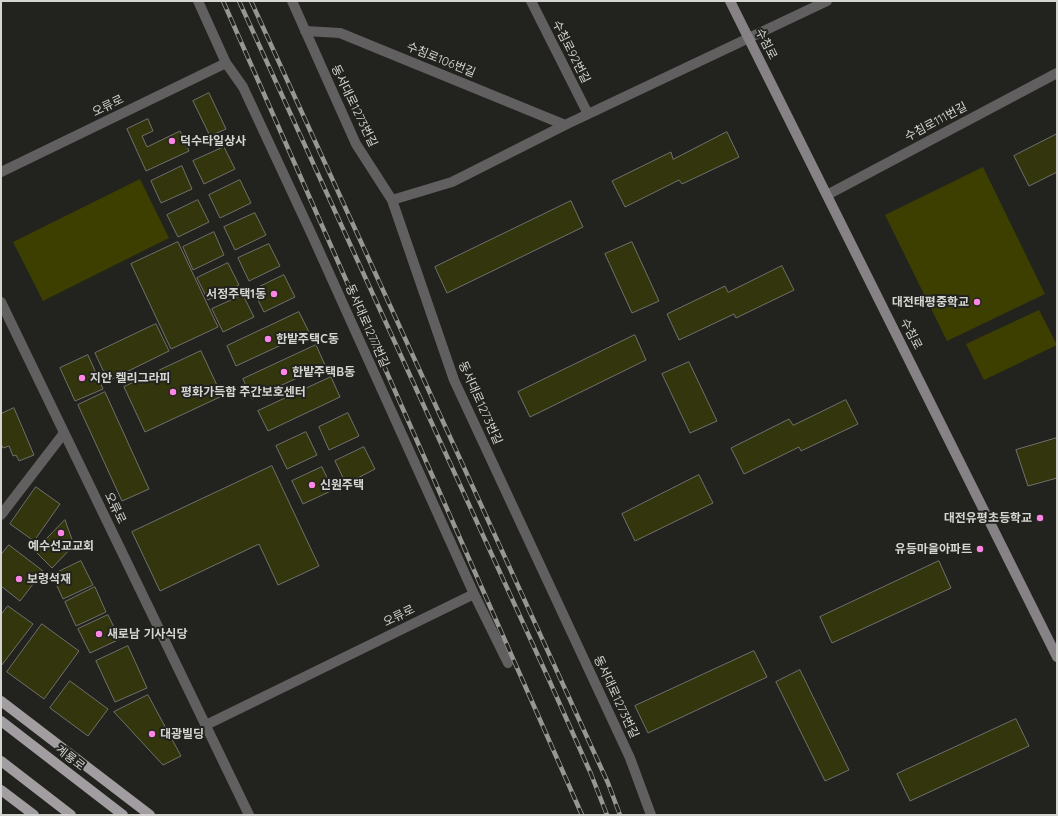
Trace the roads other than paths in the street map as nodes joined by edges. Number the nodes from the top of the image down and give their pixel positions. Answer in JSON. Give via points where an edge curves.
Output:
{"nodes":[{"id":1,"x":198,"y":1,"type":"edge"},
{"id":2,"x":292,"y":1,"type":"edge"},
{"id":3,"x":730,"y":1,"type":"edge"},
{"id":4,"x":826,"y":1,"type":"edge"},
{"id":5,"x":535,"y":2,"type":"edge"},
{"id":6,"x":305,"y":31,"type":"junction"},
{"id":7,"x":749,"y":39,"type":"junction"},
{"id":8,"x":226,"y":64,"type":"junction"},
{"id":9,"x":1057,"y":73,"type":"edge"},
{"id":10,"x":588,"y":114,"type":"junction"},
{"id":11,"x":565,"y":125,"type":"junction"},
{"id":12,"x":1,"y":172,"type":"edge"},
{"id":13,"x":827,"y":194,"type":"junction"},
{"id":14,"x":392,"y":200,"type":"junction"},
{"id":15,"x":1,"y":302,"type":"edge"},
{"id":16,"x":64,"y":433,"type":"junction"},
{"id":17,"x":1,"y":515,"type":"edge"},
{"id":18,"x":474,"y":594,"type":"junction"},
{"id":19,"x":1057,"y":657,"type":"edge"},
{"id":20,"x":508,"y":664,"type":"dead end"},
{"id":21,"x":1,"y":701,"type":"edge"},
{"id":22,"x":1,"y":721,"type":"edge"},
{"id":23,"x":206,"y":725,"type":"junction"},
{"id":24,"x":1,"y":761,"type":"edge"},
{"id":25,"x":1,"y":790,"type":"edge"},
{"id":26,"x":34,"y":815,"type":"edge"},
{"id":27,"x":71,"y":815,"type":"edge"},
{"id":28,"x":123,"y":815,"type":"edge"},
{"id":29,"x":150,"y":815,"type":"edge"},
{"id":30,"x":249,"y":815,"type":"edge"},
{"id":31,"x":651,"y":815,"type":"edge"}],
"edges":[{"from":1,"to":8,"type":"street","name":"동서대로1277번길"},
{"from":2,"to":6,"type":"street","name":"동서대로1273번길"},
{"from":3,"to":7,"type":"main road","name":"수침로"},
{"from":4,"to":7,"type":"street"},
{"from":5,"to":10,"type":"street","name":"수침로92번길"},
{"from":6,"to":11,"type":"street","name":"수침로106번길","via":[[340,33]]},
{"from":6,"to":14,"type":"street","name":"동서대로1273번길","via":[[356,144]]},
{"from":7,"to":10,"type":"street"},
{"from":7,"to":13,"type":"main road","name":"수침로"},
{"from":8,"to":12,"type":"street","name":"오류로"},
{"from":8,"to":18,"type":"street","name":"동서대로1277번길","via":[[243,87]]},
{"from":9,"to":13,"type":"street","name":"수침로111번길"},
{"from":10,"to":11,"type":"street"},
{"from":11,"to":14,"type":"street","via":[[452,182]]},
{"from":13,"to":19,"type":"main road","name":"수침로"},
{"from":14,"to":31,"type":"street","name":"동서대로1273번길","via":[[454,380],[630,758]]},
{"from":15,"to":16,"type":"street","name":"오류로"},
{"from":16,"to":17,"type":"street"},
{"from":16,"to":23,"type":"street","name":"오류로"},
{"from":18,"to":20,"type":"street","name":"동서대로1277번길"},
{"from":18,"to":23,"type":"street","name":"오류로"},
{"from":21,"to":29,"type":"main road"},
{"from":22,"to":28,"type":"main road","name":"계룡로"},
{"from":23,"to":30,"type":"street","name":"오류로"},
{"from":24,"to":27,"type":"main road"},
{"from":25,"to":26,"type":"main road"}]}
